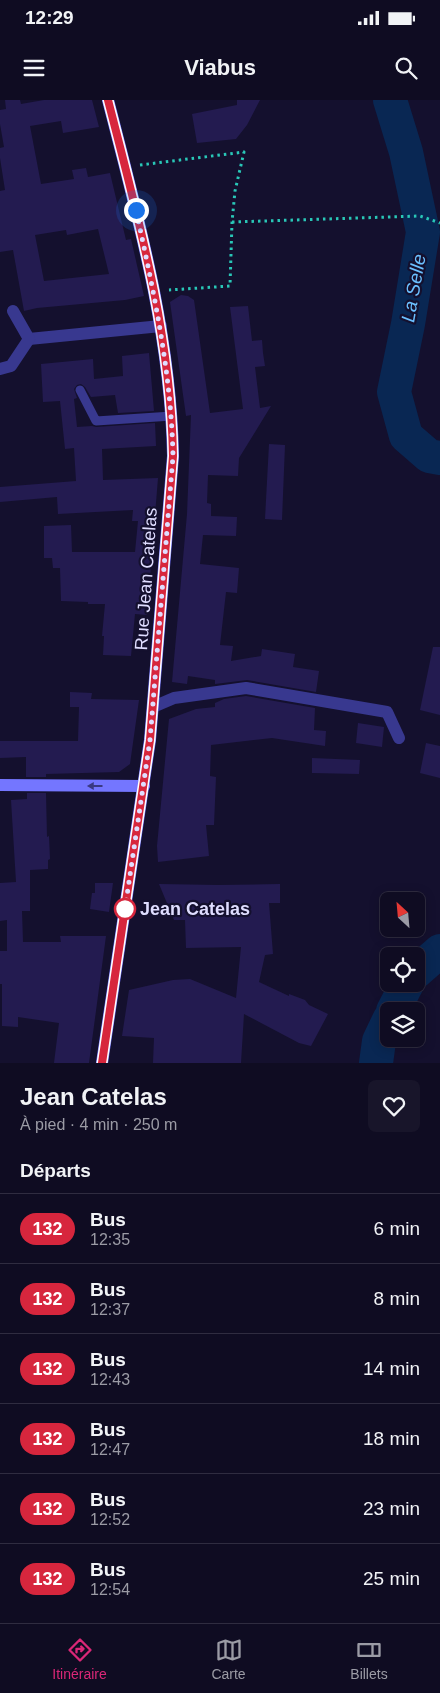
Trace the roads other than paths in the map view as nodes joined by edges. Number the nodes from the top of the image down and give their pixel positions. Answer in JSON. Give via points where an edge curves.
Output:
{"nodes":[{"id":1,"x":108,"y":100,"type":"edge"},
{"id":2,"x":13,"y":311,"type":"dead end"},
{"id":3,"x":161,"y":326,"type":"junction"},
{"id":4,"x":29,"y":339,"type":"junction"},
{"id":5,"x":6,"y":368,"type":"edge"},
{"id":6,"x":80,"y":390,"type":"dead end"},
{"id":7,"x":172,"y":416,"type":"junction"},
{"id":8,"x":153,"y":707,"type":"junction"},
{"id":9,"x":399,"y":738,"type":"dead end"},
{"id":10,"x":0,"y":786,"type":"edge"},
{"id":11,"x":144,"y":786,"type":"junction"},
{"id":12,"x":102,"y":1063,"type":"edge"}],
"edges":[{"from":1,"to":3,"type":"street","name":"Rue Jean Catelas"},
{"from":2,"to":4,"type":"street"},
{"from":3,"to":4,"type":"street"},
{"from":3,"to":7,"type":"street","name":"Rue Jean Catelas"},
{"from":4,"to":5,"type":"street"},
{"from":6,"to":7,"type":"lane","via":[[96,421]]},
{"from":7,"to":8,"type":"street","name":"Rue Jean Catelas","via":[[173,456]]},
{"from":8,"to":9,"type":"street","via":[[174,698],[246,688],[387,712]]},
{"from":8,"to":11,"type":"street","name":"Rue Jean Catelas"},
{"from":11,"to":10,"type":"street","one_way":true},
{"from":11,"to":12,"type":"street","name":"Rue Jean Catelas"}]}
